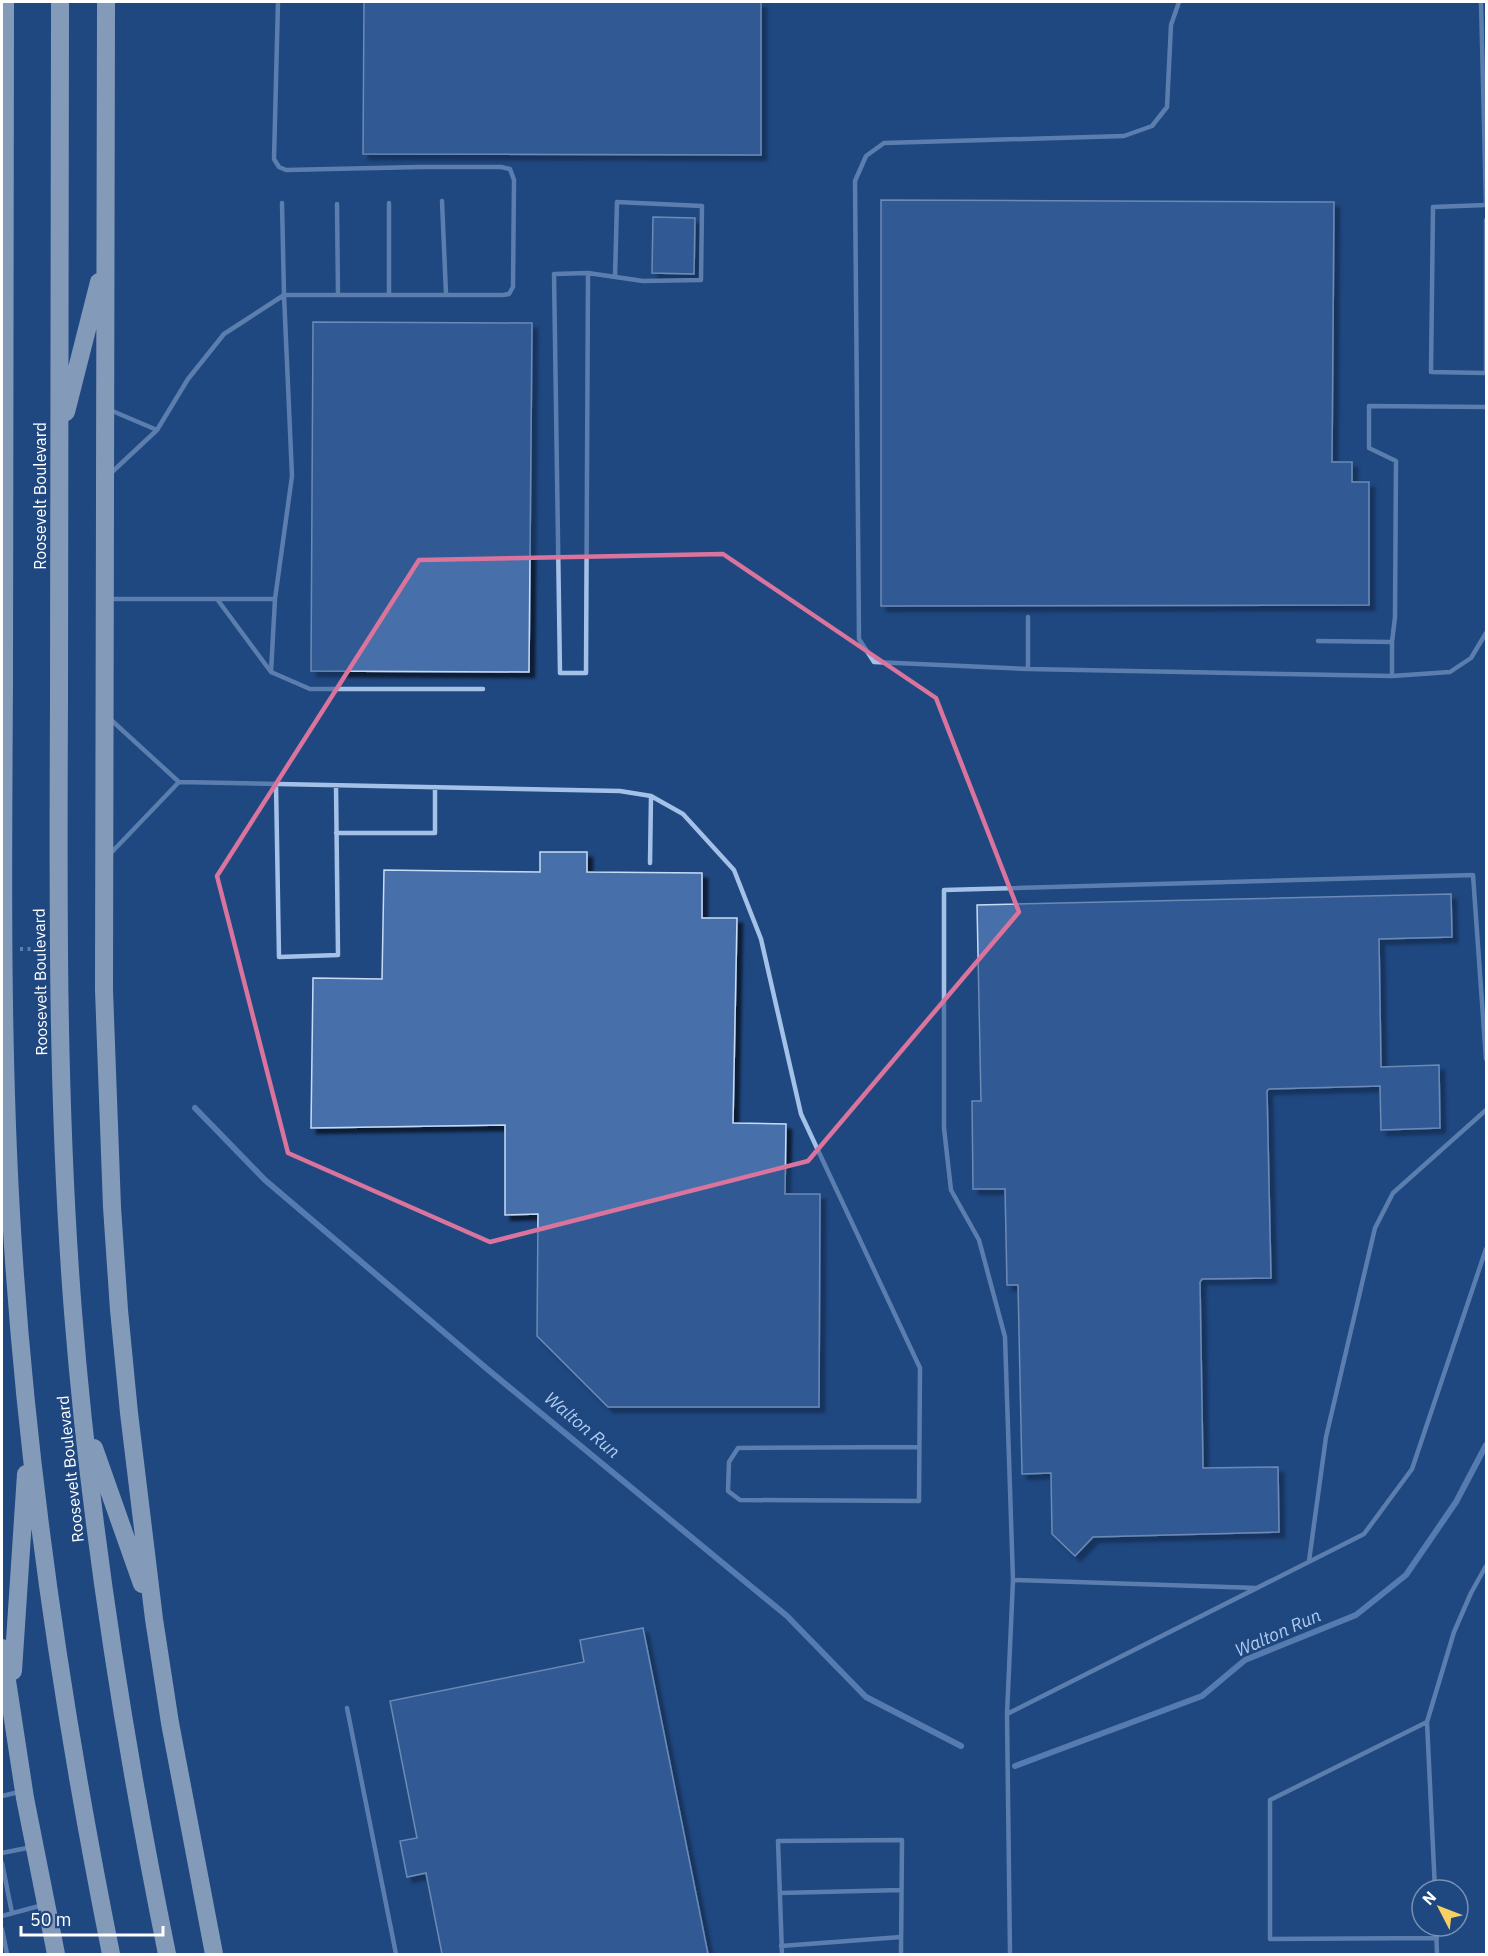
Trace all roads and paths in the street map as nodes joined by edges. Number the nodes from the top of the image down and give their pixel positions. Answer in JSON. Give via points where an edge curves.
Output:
{"nodes":[{"id":1,"x":5,"y":2,"type":"edge"},
{"id":2,"x":60,"y":2,"type":"edge"},
{"id":3,"x":106,"y":2,"type":"edge"},
{"id":4,"x":278,"y":2,"type":"edge"},
{"id":5,"x":1179,"y":2,"type":"edge"},
{"id":6,"x":1481,"y":2,"type":"edge"},
{"id":7,"x":442,"y":201,"type":"dead end"},
{"id":8,"x":282,"y":203,"type":"dead end"},
{"id":9,"x":389,"y":203,"type":"dead end"},
{"id":10,"x":337,"y":204,"type":"dead end"},
{"id":11,"x":1486,"y":205,"type":"edge"},
{"id":12,"x":1486,"y":220,"type":"edge"},
{"id":13,"x":106,"y":255,"type":"junction"},
{"id":14,"x":588,"y":273,"type":"junction"},
{"id":15,"x":615,"y":277,"type":"junction"},
{"id":16,"x":389,"y":294,"type":"junction"},
{"id":17,"x":446,"y":294,"type":"junction"},
{"id":18,"x":284,"y":295,"type":"junction"},
{"id":19,"x":338,"y":295,"type":"junction"},
{"id":20,"x":1486,"y":373,"type":"edge"},
{"id":21,"x":1486,"y":407,"type":"edge"},
{"id":22,"x":105,"y":408,"type":"junction"},
{"id":23,"x":157,"y":430,"type":"junction"},
{"id":24,"x":59,"y":440,"type":"junction"},
{"id":25,"x":105,"y":478,"type":"junction"},
{"id":26,"x":105,"y":598,"type":"junction"},
{"id":27,"x":217,"y":599,"type":"junction"},
{"id":28,"x":275,"y":599,"type":"junction"},
{"id":29,"x":1028,"y":617,"type":"dead end"},
{"id":30,"x":1486,"y":633,"type":"edge"},
{"id":31,"x":1318,"y":641,"type":"dead end"},
{"id":32,"x":1392,"y":642,"type":"junction"},
{"id":33,"x":1028,"y":669,"type":"junction"},
{"id":34,"x":271,"y":672,"type":"junction"},
{"id":35,"x":1392,"y":676,"type":"junction"},
{"id":36,"x":483,"y":689,"type":"dead end"},
{"id":37,"x":105,"y":714,"type":"junction"},
{"id":38,"x":179,"y":782,"type":"junction"},
{"id":39,"x":276,"y":784,"type":"junction"},
{"id":40,"x":336,"y":786,"type":"junction"},
{"id":41,"x":435,"y":787,"type":"junction"},
{"id":42,"x":651,"y":796,"type":"junction"},
{"id":43,"x":336,"y":833,"type":"junction"},
{"id":44,"x":105,"y":859,"type":"junction"},
{"id":45,"x":650,"y":863,"type":"dead end"},
{"id":46,"x":19,"y":949,"type":"dead end"},
{"id":47,"x":41,"y":949,"type":"dead end"},
{"id":48,"x":1486,"y":1059,"type":"edge"},
{"id":49,"x":1486,"y":1110,"type":"edge"},
{"id":50,"x":1486,"y":1250,"type":"edge"},
{"id":51,"x":83,"y":1418,"type":"junction"},
{"id":52,"x":29,"y":1424,"type":"junction"},
{"id":53,"x":919,"y":1447,"type":"junction"},
{"id":54,"x":1310,"y":1561,"type":"junction"},
{"id":55,"x":1486,"y":1566,"type":"edge"},
{"id":56,"x":1013,"y":1580,"type":"junction"},
{"id":57,"x":1257,"y":1588,"type":"junction"},
{"id":58,"x":154,"y":1619,"type":"junction"},
{"id":59,"x":2,"y":1648,"type":"edge"},
{"id":60,"x":7,"y":1683,"type":"edge"},
{"id":61,"x":347,"y":1708,"type":"dead end"},
{"id":62,"x":1007,"y":1714,"type":"junction"},
{"id":63,"x":1427,"y":1722,"type":"junction"},
{"id":64,"x":24,"y":1791,"type":"junction"},
{"id":65,"x":2,"y":1796,"type":"edge"},
{"id":66,"x":34,"y":1846,"type":"junction"},
{"id":67,"x":2,"y":1853,"type":"edge"},
{"id":68,"x":2,"y":1863,"type":"edge"},
{"id":69,"x":1434,"y":1878,"type":"edge"},
{"id":70,"x":901,"y":1890,"type":"junction"},
{"id":71,"x":780,"y":1893,"type":"junction"},
{"id":72,"x":46,"y":1905,"type":"junction"},
{"id":73,"x":12,"y":1913,"type":"junction"},
{"id":74,"x":2,"y":1916,"type":"edge"},
{"id":75,"x":2,"y":1929,"type":"edge"},
{"id":76,"x":901,"y":1937,"type":"junction"},
{"id":77,"x":1437,"y":1938,"type":"joint"},
{"id":78,"x":781,"y":1946,"type":"junction"},
{"id":79,"x":7,"y":1954,"type":"edge"},
{"id":80,"x":56,"y":1954,"type":"edge"},
{"id":81,"x":111,"y":1954,"type":"edge"},
{"id":82,"x":167,"y":1954,"type":"edge"},
{"id":83,"x":214,"y":1954,"type":"edge"},
{"id":84,"x":396,"y":1954,"type":"edge"},
{"id":85,"x":782,"y":1954,"type":"edge"},
{"id":86,"x":901,"y":1954,"type":"edge"},
{"id":87,"x":1010,"y":1954,"type":"edge"},
{"id":88,"x":1437,"y":1954,"type":"edge"}],
"edges":[{"from":1,"to":52,"type":"highway","via":[[3,992],[11,1213]]},
{"from":2,"to":24,"type":"highway","name":"Roosevelt Boulevard"},
{"from":3,"to":13,"type":"highway"},
{"from":4,"to":17,"type":"lane","via":[[274,159],[279,167],[510,170],[514,180],[513,287],[503,295]]},
{"from":5,"to":33,"type":"lane","via":[[1171,25],[1167,107],[1152,126],[1124,136],[884,143],[866,156],[855,181],[859,639],[874,662]]},
{"from":6,"to":11,"type":"lane"},
{"from":7,"to":17,"type":"lane"},
{"from":8,"to":18,"type":"lane"},
{"from":9,"to":16,"type":"lane"},
{"from":10,"to":19,"type":"lane"},
{"from":11,"to":20,"type":"lane","via":[[1433,207],[1431,372]]},
{"from":12,"to":20,"type":"lane"},
{"from":13,"to":22,"type":"highway"},
{"from":13,"to":24,"type":"highway"},
{"from":14,"to":14,"type":"lane","via":[[554,274],[560,673],[586,673]]},
{"from":14,"to":15,"type":"lane"},
{"from":15,"to":15,"type":"lane","via":[[617,202],[702,206],[701,280]]},
{"from":16,"to":17,"type":"lane"},
{"from":16,"to":19,"type":"lane"},
{"from":18,"to":19,"type":"lane"},
{"from":18,"to":23,"type":"lane","via":[[224,334],[188,379]]},
{"from":18,"to":28,"type":"lane","via":[[292,476]]},
{"from":21,"to":32,"type":"lane","via":[[1369,406],[1369,448],[1396,461]]},
{"from":22,"to":23,"type":"lane"},
{"from":22,"to":25,"type":"highway"},
{"from":23,"to":25,"type":"lane"},
{"from":24,"to":51,"type":"highway","name":"Roosevelt Boulevard","via":[[58,991],[66,1210]]},
{"from":25,"to":26,"type":"highway"},
{"from":26,"to":27,"type":"lane"},
{"from":26,"to":37,"type":"highway"},
{"from":27,"to":28,"type":"lane"},
{"from":27,"to":34,"type":"lane"},
{"from":28,"to":34,"type":"lane"},
{"from":29,"to":33,"type":"lane"},
{"from":30,"to":35,"type":"lane","via":[[1471,658],[1450,672]]},
{"from":31,"to":32,"type":"lane"},
{"from":32,"to":35,"type":"lane"},
{"from":33,"to":35,"type":"lane"},
{"from":34,"to":36,"type":"lane","via":[[310,689]]},
{"from":37,"to":38,"type":"lane"},
{"from":37,"to":44,"type":"highway"},
{"from":38,"to":39,"type":"lane"},
{"from":38,"to":44,"type":"lane"},
{"from":39,"to":40,"type":"lane"},
{"from":39,"to":43,"type":"lane","via":[[279,957],[338,955]]},
{"from":40,"to":41,"type":"lane"},
{"from":40,"to":43,"type":"lane"},
{"from":41,"to":42,"type":"lane","via":[[620,791]]},
{"from":41,"to":43,"type":"lane","via":[[435,832]]},
{"from":42,"to":45,"type":"lane"},
{"from":42,"to":53,"type":"lane","via":[[682,814],[734,870],[761,939],[801,1114],[920,1368]]},
{"from":44,"to":58,"type":"highway","via":[[104,990],[112,1207],[127,1390]]},
{"from":46,"to":47,"type":"path"},
{"from":48,"to":56,"type":"lane","via":[[1473,875],[944,890],[944,1128],[951,1190],[979,1240],[1005,1337]]},
{"from":49,"to":54,"type":"lane","via":[[1393,1193],[1375,1228],[1326,1437]]},
{"from":50,"to":54,"type":"lane","via":[[1412,1469],[1364,1533]]},
{"from":51,"to":58,"type":"highway"},
{"from":51,"to":82,"type":"highway","name":"Roosevelt Boulevard","via":[[125,1731]]},
{"from":52,"to":60,"type":"highway"},
{"from":52,"to":81,"type":"highway","via":[[73,1757]]},
{"from":53,"to":53,"type":"lane","via":[[919,1501],[740,1500],[728,1491],[729,1462],[738,1448]]},
{"from":54,"to":57,"type":"lane"},
{"from":55,"to":63,"type":"lane","via":[[1454,1632]]},
{"from":56,"to":57,"type":"lane"},
{"from":56,"to":62,"type":"lane"},
{"from":57,"to":62,"type":"lane"},
{"from":58,"to":83,"type":"highway"},
{"from":59,"to":60,"type":"highway"},
{"from":60,"to":64,"type":"highway"},
{"from":61,"to":84,"type":"lane"},
{"from":62,"to":87,"type":"lane"},
{"from":63,"to":69,"type":"lane"},
{"from":63,"to":77,"type":"lane","via":[[1270,1800],[1270,1939]]},
{"from":64,"to":65,"type":"lane"},
{"from":64,"to":66,"type":"highway"},
{"from":66,"to":67,"type":"lane"},
{"from":66,"to":72,"type":"highway"},
{"from":68,"to":73,"type":"lane"},
{"from":70,"to":71,"type":"lane"},
{"from":70,"to":71,"type":"lane","via":[[902,1840],[778,1841]]},
{"from":70,"to":76,"type":"lane"},
{"from":71,"to":78,"type":"lane"},
{"from":72,"to":73,"type":"lane"},
{"from":72,"to":80,"type":"highway"},
{"from":73,"to":74,"type":"lane"},
{"from":75,"to":79,"type":"lane"},
{"from":76,"to":78,"type":"lane"},
{"from":76,"to":86,"type":"lane"},
{"from":77,"to":88,"type":"lane"},
{"from":78,"to":85,"type":"lane"}]}
